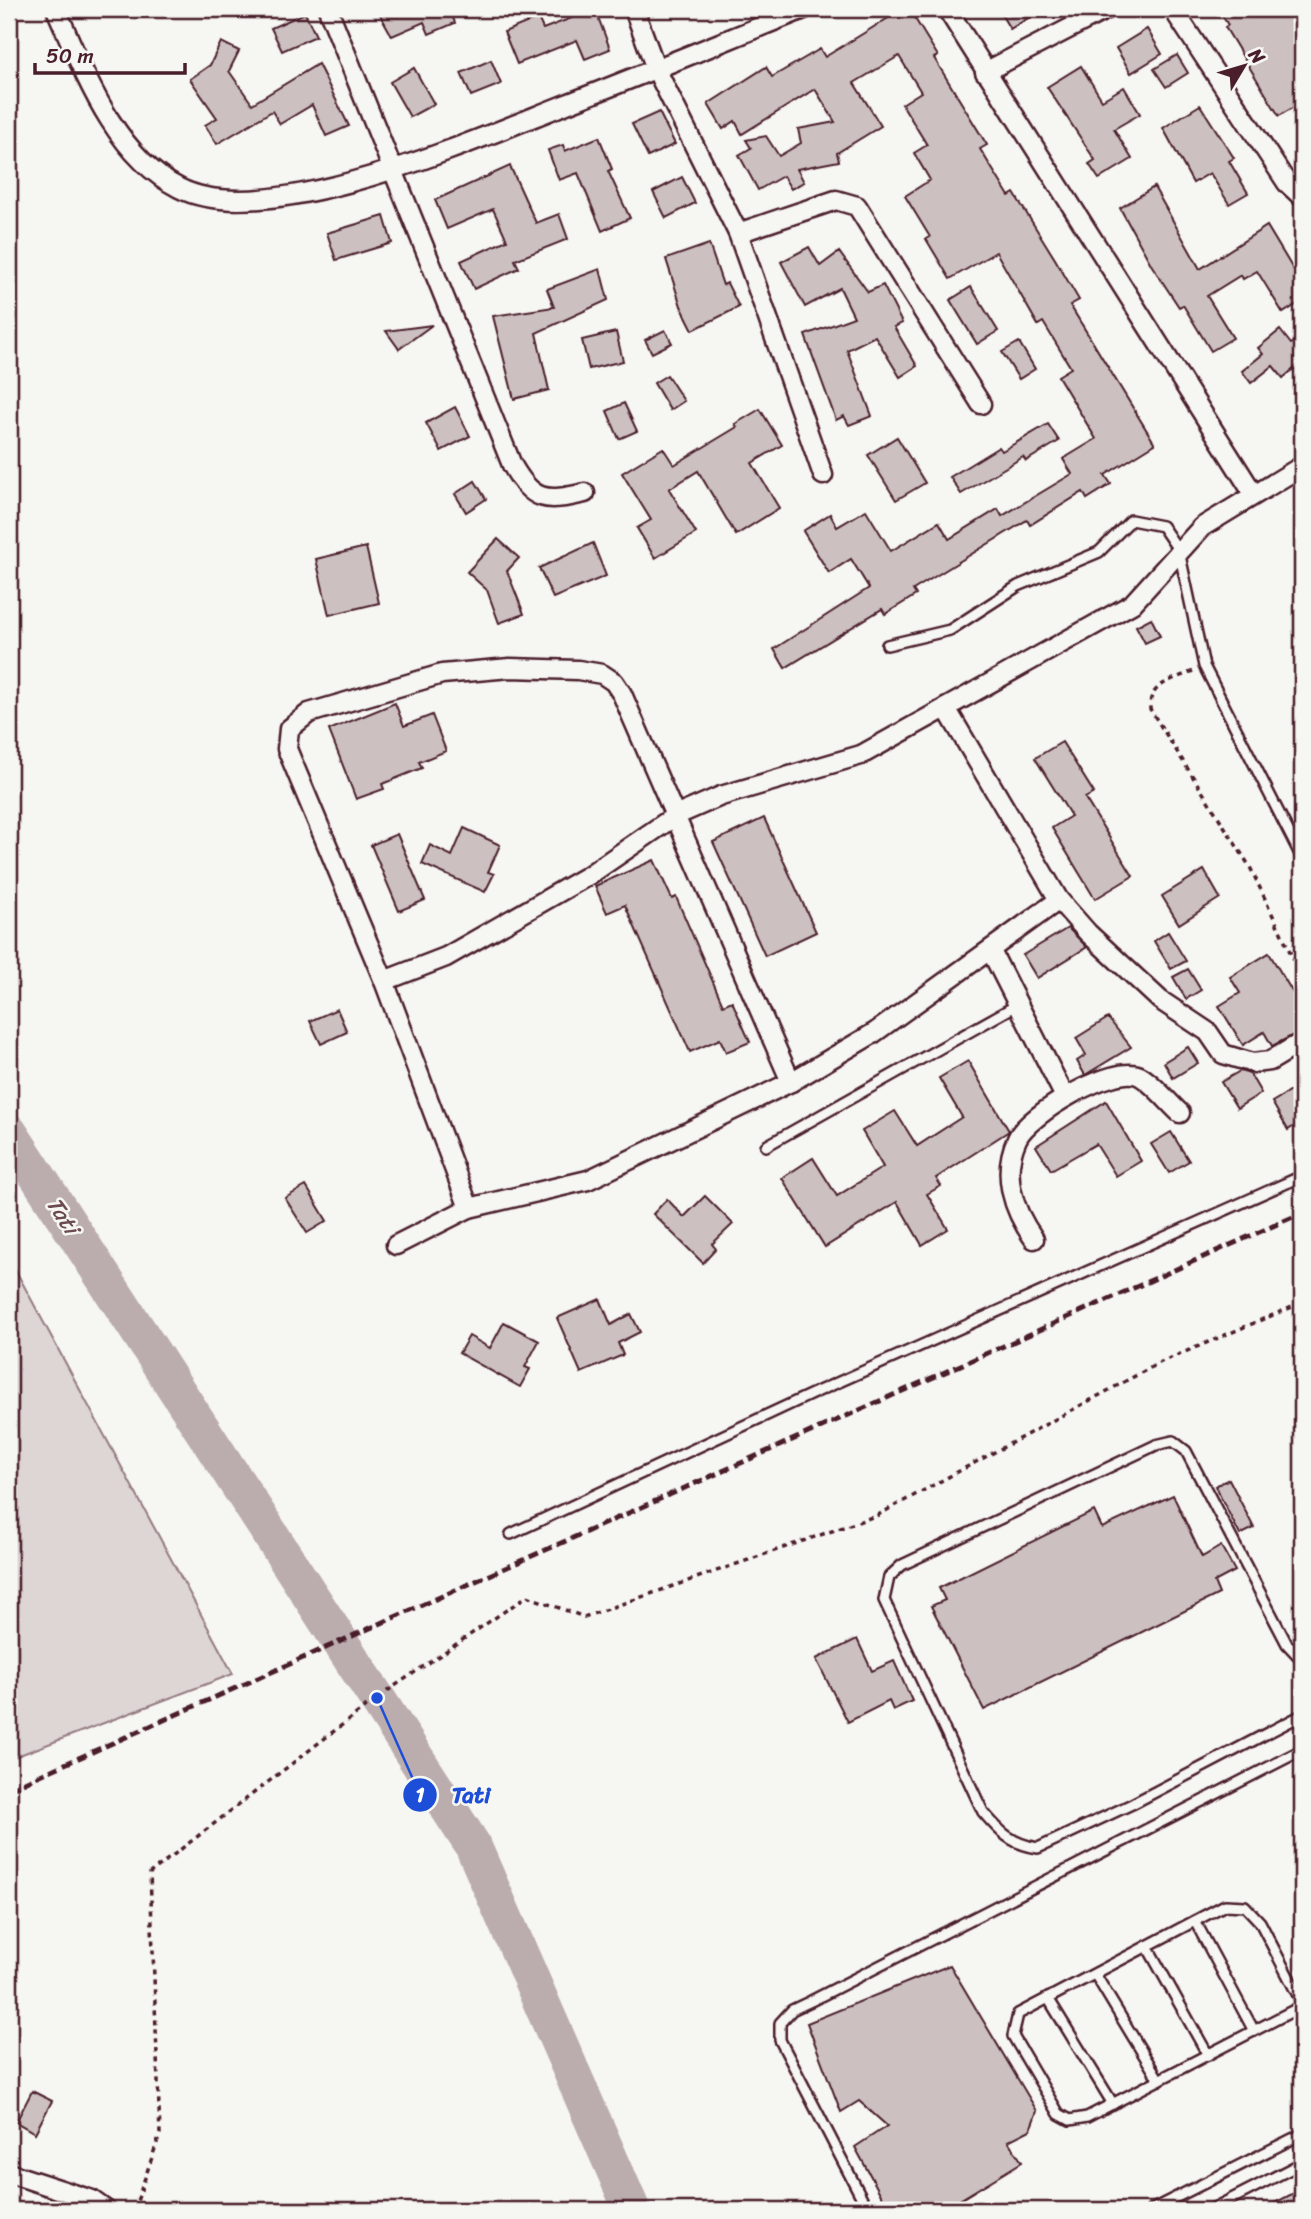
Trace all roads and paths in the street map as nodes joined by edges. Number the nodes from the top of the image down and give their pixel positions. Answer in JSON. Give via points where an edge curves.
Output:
{"nodes":[{"id":1,"x":56,"y":9,"type":"edge"},
{"id":2,"x":328,"y":9,"type":"edge"},
{"id":3,"x":634,"y":9,"type":"edge"},
{"id":4,"x":804,"y":9,"type":"edge"},
{"id":5,"x":947,"y":9,"type":"edge"},
{"id":6,"x":1107,"y":9,"type":"edge"},
{"id":7,"x":1173,"y":9,"type":"edge"},
{"id":8,"x":656,"y":69,"type":"junction"},
{"id":9,"x":985,"y":72,"type":"junction"},
{"id":10,"x":394,"y":172,"type":"junction"},
{"id":11,"x":1302,"y":197,"type":"edge"},
{"id":12,"x":738,"y":233,"type":"junction"},
{"id":13,"x":981,"y":404,"type":"dead end"},
{"id":14,"x":1302,"y":466,"type":"edge"},
{"id":15,"x":824,"y":475,"type":"dead end"},
{"id":16,"x":585,"y":493,"type":"dead end"},
{"id":17,"x":1253,"y":494,"type":"junction"},
{"id":18,"x":1179,"y":551,"type":"junction"},
{"id":19,"x":887,"y":645,"type":"dead end"},
{"id":20,"x":1204,"y":666,"type":"junction"},
{"id":21,"x":946,"y":708,"type":"junction"},
{"id":22,"x":675,"y":816,"type":"junction"},
{"id":23,"x":1302,"y":858,"type":"edge"},
{"id":24,"x":1059,"y":900,"type":"junction"},
{"id":25,"x":991,"y":951,"type":"junction"},
{"id":26,"x":1302,"y":977,"type":"edge"},
{"id":27,"x":384,"y":981,"type":"junction"},
{"id":28,"x":1017,"y":1005,"type":"junction"},
{"id":29,"x":1302,"y":1042,"type":"edge"},
{"id":30,"x":791,"y":1082,"type":"junction"},
{"id":31,"x":1065,"y":1097,"type":"junction"},
{"id":32,"x":1180,"y":1113,"type":"dead end"},
{"id":33,"x":766,"y":1146,"type":"dead end"},
{"id":34,"x":1302,"y":1176,"type":"edge"},
{"id":35,"x":469,"y":1208,"type":"junction"},
{"id":36,"x":1034,"y":1239,"type":"dead end"},
{"id":37,"x":396,"y":1245,"type":"dead end"},
{"id":38,"x":1302,"y":1310,"type":"edge"},
{"id":39,"x":510,"y":1534,"type":"dead end"},
{"id":40,"x":1302,"y":1660,"type":"edge"},
{"id":41,"x":1302,"y":1716,"type":"edge"},
{"id":42,"x":1302,"y":1751,"type":"edge"},
{"id":43,"x":1195,"y":1920,"type":"junction"},
{"id":44,"x":1147,"y":1946,"type":"junction"},
{"id":45,"x":1095,"y":1973,"type":"junction"},
{"id":46,"x":1048,"y":1998,"type":"junction"},
{"id":47,"x":1302,"y":2005,"type":"edge"},
{"id":48,"x":1254,"y":2031,"type":"junction"},
{"id":49,"x":1208,"y":2055,"type":"junction"},
{"id":50,"x":1159,"y":2080,"type":"junction"},
{"id":51,"x":1113,"y":2104,"type":"junction"},
{"id":52,"x":1302,"y":2134,"type":"edge"},
{"id":53,"x":1302,"y":2163,"type":"edge"},
{"id":54,"x":9,"y":2173,"type":"edge"},
{"id":55,"x":106,"y":2210,"type":"edge"},
{"id":56,"x":134,"y":2210,"type":"edge"},
{"id":57,"x":868,"y":2210,"type":"edge"},
{"id":58,"x":1152,"y":2210,"type":"edge"},
{"id":59,"x":1210,"y":2210,"type":"edge"}],
"edges":[{"from":1,"to":10,"type":"street","via":[[111,121],[140,158],[182,190],[214,200],[266,200]]},
{"from":2,"to":10,"type":"street"},
{"from":3,"to":8,"type":"street"},
{"from":4,"to":8,"type":"street"},
{"from":5,"to":9,"type":"street"},
{"from":6,"to":9,"type":"street"},
{"from":7,"to":11,"type":"street","via":[[1287,183]]},
{"from":8,"to":10,"type":"street"},
{"from":8,"to":12,"type":"street"},
{"from":9,"to":17,"type":"street"},
{"from":10,"to":16,"type":"street","via":[[512,465],[525,487],[539,498]]},
{"from":12,"to":13,"type":"street","via":[[836,200],[857,206]]},
{"from":12,"to":15,"type":"street"},
{"from":14,"to":17,"type":"street"},
{"from":17,"to":18,"type":"street","via":[[1202,527]]},
{"from":18,"to":19,"type":"lane","via":[[1162,526],[1131,520],[1098,552],[1018,586],[950,630]]},
{"from":18,"to":20,"type":"lane"},
{"from":18,"to":21,"type":"street","via":[[1132,604]]},
{"from":20,"to":23,"type":"lane"},
{"from":20,"to":26,"type":"path","via":[[1153,690],[1150,709],[1250,867]]},
{"from":21,"to":22,"type":"street","via":[[861,755],[722,796]]},
{"from":21,"to":24,"type":"street"},
{"from":22,"to":27,"type":"street","via":[[589,875],[446,957]]},
{"from":22,"to":27,"type":"street","via":[[622,694],[602,674],[510,668],[442,674],[309,713],[289,729],[287,749]]},
{"from":22,"to":30,"type":"street"},
{"from":24,"to":25,"type":"street"},
{"from":24,"to":29,"type":"street","via":[[1160,1000],[1208,1032],[1223,1054],[1253,1063],[1270,1061]]},
{"from":25,"to":28,"type":"street"},
{"from":25,"to":30,"type":"street","via":[[874,1033]]},
{"from":27,"to":35,"type":"street"},
{"from":28,"to":31,"type":"street"},
{"from":28,"to":33,"type":"lane"},
{"from":30,"to":35,"type":"street","via":[[588,1180]]},
{"from":31,"to":32,"type":"street","via":[[1111,1075],[1126,1073],[1141,1077]]},
{"from":31,"to":36,"type":"street","via":[[1017,1136],[1008,1168],[1017,1215]]},
{"from":34,"to":39,"type":"lane"},
{"from":35,"to":37,"type":"street"},
{"from":38,"to":56,"type":"path","via":[[1293,1307],[1161,1362],[878,1515],[584,1617],[527,1596],[377,1698],[150,1873],[160,2134]]},
{"from":40,"to":41,"type":"lane","via":[[1287,1644],[1185,1451],[1173,1441],[902,1565],[889,1577],[884,1600],[983,1812],[1005,1838],[1021,1846],[1038,1848]]},
{"from":42,"to":57,"type":"lane","via":[[810,2001],[780,2023],[780,2040]]},
{"from":43,"to":44,"type":"lane"},
{"from":43,"to":47,"type":"lane","via":[[1225,1905],[1245,1906],[1260,1922]]},
{"from":43,"to":48,"type":"lane"},
{"from":44,"to":45,"type":"lane"},
{"from":44,"to":49,"type":"lane"},
{"from":45,"to":46,"type":"lane"},
{"from":45,"to":50,"type":"lane"},
{"from":46,"to":51,"type":"lane"},
{"from":46,"to":51,"type":"lane","via":[[1018,2014],[1013,2036],[1059,2114],[1070,2120],[1087,2118]]},
{"from":47,"to":48,"type":"lane"},
{"from":48,"to":49,"type":"lane"},
{"from":49,"to":50,"type":"lane"},
{"from":50,"to":51,"type":"lane"},
{"from":52,"to":58,"type":"lane"},
{"from":53,"to":59,"type":"lane"},
{"from":54,"to":55,"type":"street","via":[[92,2200]]}]}
